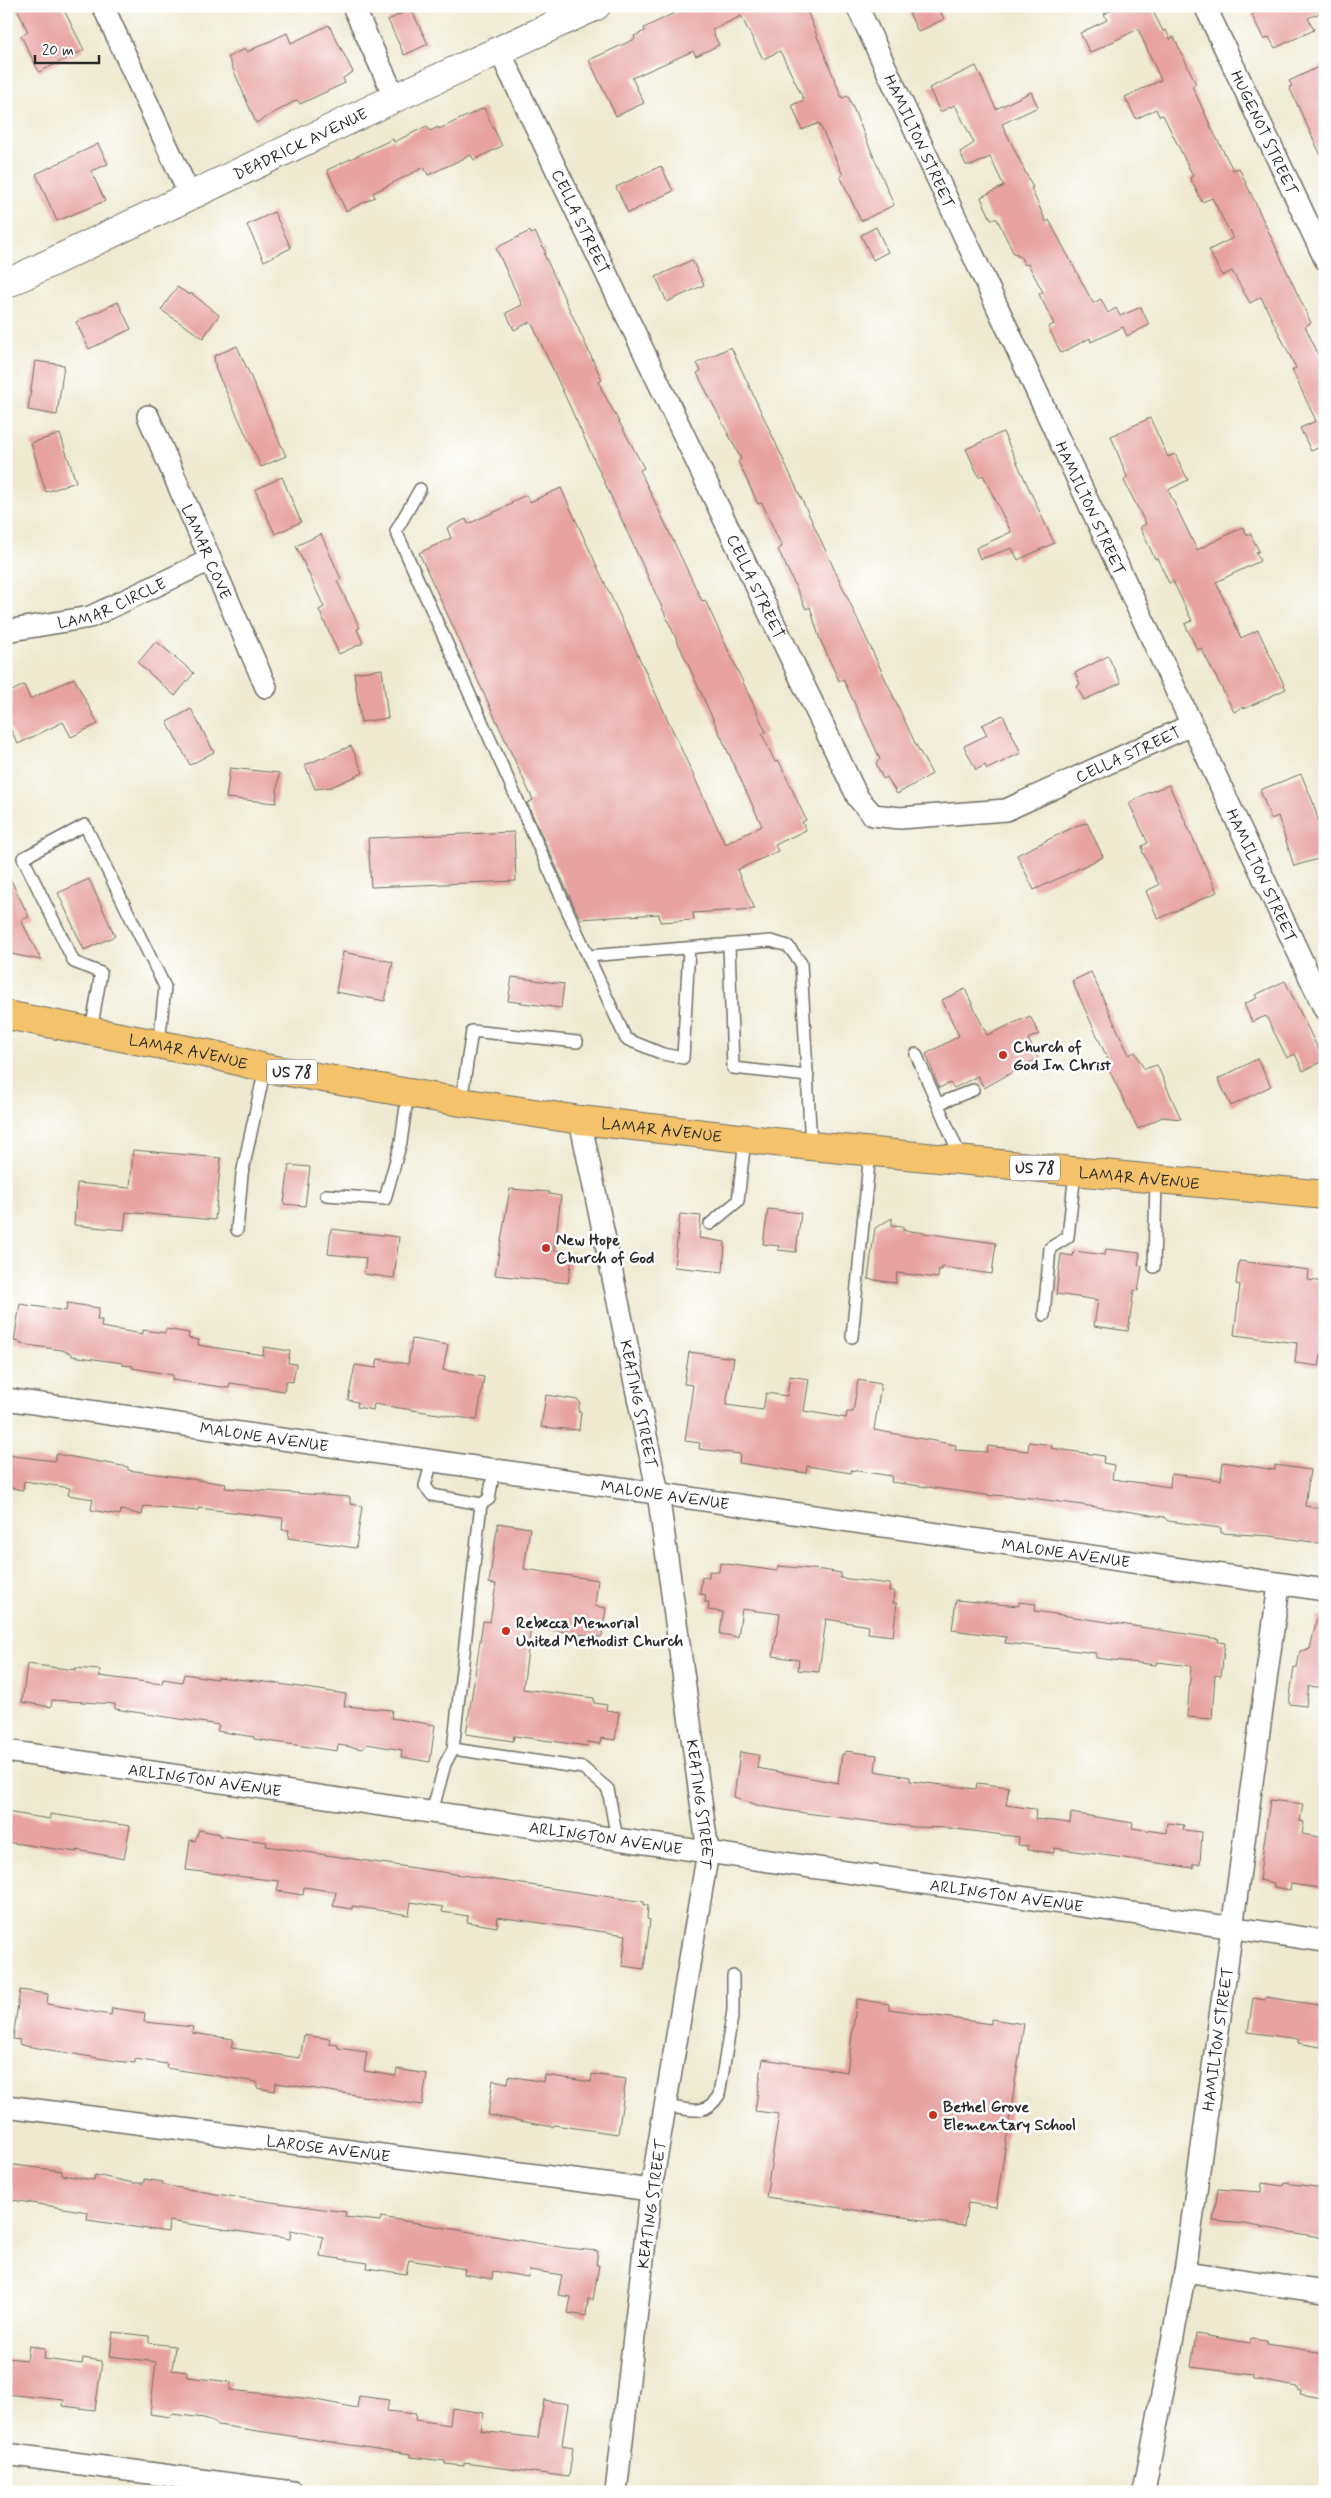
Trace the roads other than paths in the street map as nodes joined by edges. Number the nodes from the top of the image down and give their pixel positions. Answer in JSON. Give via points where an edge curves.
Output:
{"nodes":[{"id":1,"x":103,"y":6,"type":"edge"},
{"id":2,"x":353,"y":6,"type":"edge"},
{"id":3,"x":596,"y":6,"type":"edge"},
{"id":4,"x":857,"y":6,"type":"edge"},
{"id":5,"x":1205,"y":6,"type":"edge"},
{"id":6,"x":499,"y":50,"type":"junction"},
{"id":7,"x":395,"y":98,"type":"junction"},
{"id":8,"x":190,"y":196,"type":"junction"},
{"id":9,"x":1325,"y":259,"type":"edge"},
{"id":10,"x":6,"y":284,"type":"edge"},
{"id":11,"x":148,"y":416,"type":"dead end"},
{"id":12,"x":420,"y":489,"type":"dead end"},
{"id":13,"x":210,"y":560,"type":"junction"},
{"id":14,"x":6,"y":631,"type":"edge"},
{"id":15,"x":266,"y":687,"type":"dead end"},
{"id":16,"x":1191,"y":725,"type":"junction"},
{"id":17,"x":729,"y":944,"type":"junction"},
{"id":18,"x":689,"y":948,"type":"junction"},
{"id":19,"x":588,"y":956,"type":"junction"},
{"id":20,"x":1325,"y":1010,"type":"edge"},
{"id":21,"x":6,"y":1015,"type":"edge"},
{"id":22,"x":91,"y":1031,"type":"junction"},
{"id":23,"x":577,"y":1042,"type":"dead end"},
{"id":24,"x":159,"y":1044,"type":"junction"},
{"id":25,"x":916,"y":1054,"type":"dead end"},
{"id":26,"x":265,"y":1068,"type":"junction"},
{"id":27,"x":808,"y":1076,"type":"junction"},
{"id":28,"x":973,"y":1090,"type":"dead end"},
{"id":29,"x":408,"y":1092,"type":"junction"},
{"id":30,"x":461,"y":1102,"type":"junction"},
{"id":31,"x":938,"y":1104,"type":"junction"},
{"id":32,"x":580,"y":1120,"type":"junction"},
{"id":33,"x":745,"y":1139,"type":"junction"},
{"id":34,"x":811,"y":1146,"type":"junction"},
{"id":35,"x":870,"y":1152,"type":"junction"},
{"id":36,"x":961,"y":1160,"type":"junction"},
{"id":37,"x":1074,"y":1172,"type":"junction"},
{"id":38,"x":1156,"y":1180,"type":"junction"},
{"id":39,"x":326,"y":1195,"type":"dead end"},
{"id":40,"x":1325,"y":1195,"type":"edge"},
{"id":41,"x":710,"y":1224,"type":"dead end"},
{"id":42,"x":237,"y":1230,"type":"dead end"},
{"id":43,"x":1154,"y":1267,"type":"dead end"},
{"id":44,"x":1044,"y":1316,"type":"dead end"},
{"id":45,"x":852,"y":1337,"type":"dead end"},
{"id":46,"x":6,"y":1399,"type":"edge"},
{"id":47,"x":432,"y":1461,"type":"junction"},
{"id":48,"x":494,"y":1470,"type":"junction"},
{"id":49,"x":658,"y":1493,"type":"junction"},
{"id":50,"x":481,"y":1504,"type":"junction"},
{"id":51,"x":1279,"y":1584,"type":"junction"},
{"id":52,"x":1325,"y":1590,"type":"edge"},
{"id":53,"x":453,"y":1750,"type":"junction"},
{"id":54,"x":6,"y":1751,"type":"edge"},
{"id":55,"x":432,"y":1812,"type":"junction"},
{"id":56,"x":617,"y":1839,"type":"junction"},
{"id":57,"x":708,"y":1852,"type":"junction"},
{"id":58,"x":1232,"y":1928,"type":"junction"},
{"id":59,"x":1325,"y":1942,"type":"edge"},
{"id":60,"x":733,"y":1976,"type":"dead end"},
{"id":61,"x":6,"y":2106,"type":"edge"},
{"id":62,"x":665,"y":2106,"type":"junction"},
{"id":63,"x":651,"y":2190,"type":"junction"},
{"id":64,"x":1185,"y":2272,"type":"junction"},
{"id":65,"x":1325,"y":2292,"type":"edge"},
{"id":66,"x":6,"y":2454,"type":"edge"},
{"id":67,"x":292,"y":2492,"type":"edge"},
{"id":68,"x":616,"y":2492,"type":"edge"},
{"id":69,"x":1144,"y":2492,"type":"edge"}],
"edges":[{"from":1,"to":8,"type":"street"},
{"from":2,"to":7,"type":"street"},
{"from":3,"to":6,"type":"street","name":"DEADRICK AVENUE"},
{"from":4,"to":16,"type":"street","name":"HAMILTON STREET"},
{"from":5,"to":9,"type":"street","name":"HUGENOT STREET"},
{"from":6,"to":7,"type":"street","name":"DEADRICK AVENUE"},
{"from":6,"to":16,"type":"street","name":"CELLA STREET","via":[[858,798],[873,815],[900,818],[1006,810]]},
{"from":7,"to":8,"type":"street","name":"DEADRICK AVENUE"},
{"from":8,"to":10,"type":"street","name":"DEADRICK AVENUE"},
{"from":11,"to":13,"type":"street","name":"LAMAR COVE"},
{"from":12,"to":19,"type":"lane","via":[[396,531]]},
{"from":13,"to":14,"type":"street","name":"LAMAR CIRCLE","via":[[90,617]]},
{"from":13,"to":15,"type":"street","name":"LAMAR COVE"},
{"from":16,"to":20,"type":"street","name":"HAMILTON STREET"},
{"from":17,"to":18,"type":"lane"},
{"from":17,"to":27,"type":"lane","via":[[771,941],[788,946],[801,963]]},
{"from":17,"to":27,"type":"lane","via":[[733,1068]]},
{"from":18,"to":19,"type":"lane"},
{"from":18,"to":19,"type":"lane","via":[[683,1058],[626,1040]]},
{"from":21,"to":22,"type":"main road","name":"LAMAR AVENUE","number":"US 78"},
{"from":22,"to":24,"type":"main road","name":"LAMAR AVENUE","number":"US 78"},
{"from":22,"to":24,"type":"lane","via":[[101,973],[74,962],[23,858],[85,825],[165,987]]},
{"from":23,"to":30,"type":"lane","via":[[472,1031]]},
{"from":24,"to":26,"type":"main road","name":"LAMAR AVENUE","number":"US 78"},
{"from":25,"to":31,"type":"lane"},
{"from":26,"to":29,"type":"main road","name":"LAMAR AVENUE","number":"US 78"},
{"from":26,"to":42,"type":"lane","via":[[242,1174]]},
{"from":27,"to":34,"type":"lane"},
{"from":28,"to":31,"type":"lane"},
{"from":29,"to":30,"type":"main road","name":"LAMAR AVENUE","number":"US 78"},
{"from":29,"to":39,"type":"lane","via":[[401,1142],[385,1199]]},
{"from":30,"to":32,"type":"main road","name":"LAMAR AVENUE","number":"US 78"},
{"from":31,"to":36,"type":"lane"},
{"from":32,"to":33,"type":"main road","name":"LAMAR AVENUE","number":"US 78"},
{"from":32,"to":49,"type":"street","name":"KEATING STREET"},
{"from":33,"to":34,"type":"main road","name":"LAMAR AVENUE","number":"US 78"},
{"from":33,"to":41,"type":"lane","via":[[738,1201]]},
{"from":34,"to":35,"type":"main road","name":"LAMAR AVENUE","number":"US 78"},
{"from":35,"to":36,"type":"main road","name":"LAMAR AVENUE","number":"US 78"},
{"from":35,"to":45,"type":"lane"},
{"from":36,"to":37,"type":"main road","name":"LAMAR AVENUE","number":"US 78"},
{"from":37,"to":38,"type":"main road","name":"LAMAR AVENUE","number":"US 78"},
{"from":37,"to":44,"type":"lane","via":[[1068,1237],[1050,1248]]},
{"from":38,"to":40,"type":"main road","name":"LAMAR AVENUE","number":"US 78"},
{"from":38,"to":43,"type":"lane"},
{"from":46,"to":47,"type":"street","name":"MALONE AVENUE"},
{"from":47,"to":48,"type":"street","name":"MALONE AVENUE"},
{"from":47,"to":50,"type":"lane","via":[[425,1486],[432,1496]]},
{"from":48,"to":49,"type":"street","name":"MALONE AVENUE"},
{"from":48,"to":50,"type":"lane","via":[[489,1499]]},
{"from":49,"to":51,"type":"street","name":"MALONE AVENUE"},
{"from":49,"to":57,"type":"street","name":"KEATING STREET"},
{"from":50,"to":53,"type":"lane"},
{"from":51,"to":52,"type":"street","name":"MALONE AVENUE"},
{"from":51,"to":58,"type":"street","name":"HAMILTON STREET"},
{"from":53,"to":55,"type":"lane","via":[[445,1764]]},
{"from":53,"to":56,"type":"lane","via":[[583,1768],[608,1789]]},
{"from":54,"to":55,"type":"street","name":"ARLINGTON AVENUE"},
{"from":55,"to":56,"type":"street","name":"ARLINGTON AVENUE"},
{"from":56,"to":57,"type":"street","name":"ARLINGTON AVENUE"},
{"from":57,"to":58,"type":"street","name":"ARLINGTON AVENUE"},
{"from":57,"to":62,"type":"street","name":"KEATING STREET"},
{"from":58,"to":59,"type":"street","name":"ARLINGTON AVENUE"},
{"from":58,"to":64,"type":"street","name":"HAMILTON STREET"},
{"from":60,"to":62,"type":"lane","via":[[733,2011],[719,2095],[705,2110]]},
{"from":61,"to":63,"type":"street","name":"LAROSE AVENUE"},
{"from":62,"to":63,"type":"street","name":"KEATING STREET"},
{"from":63,"to":68,"type":"street","name":"KEATING STREET"},
{"from":64,"to":65,"type":"street"},
{"from":64,"to":69,"type":"street","name":"HAMILTON STREET"},
{"from":66,"to":67,"type":"street"}]}
